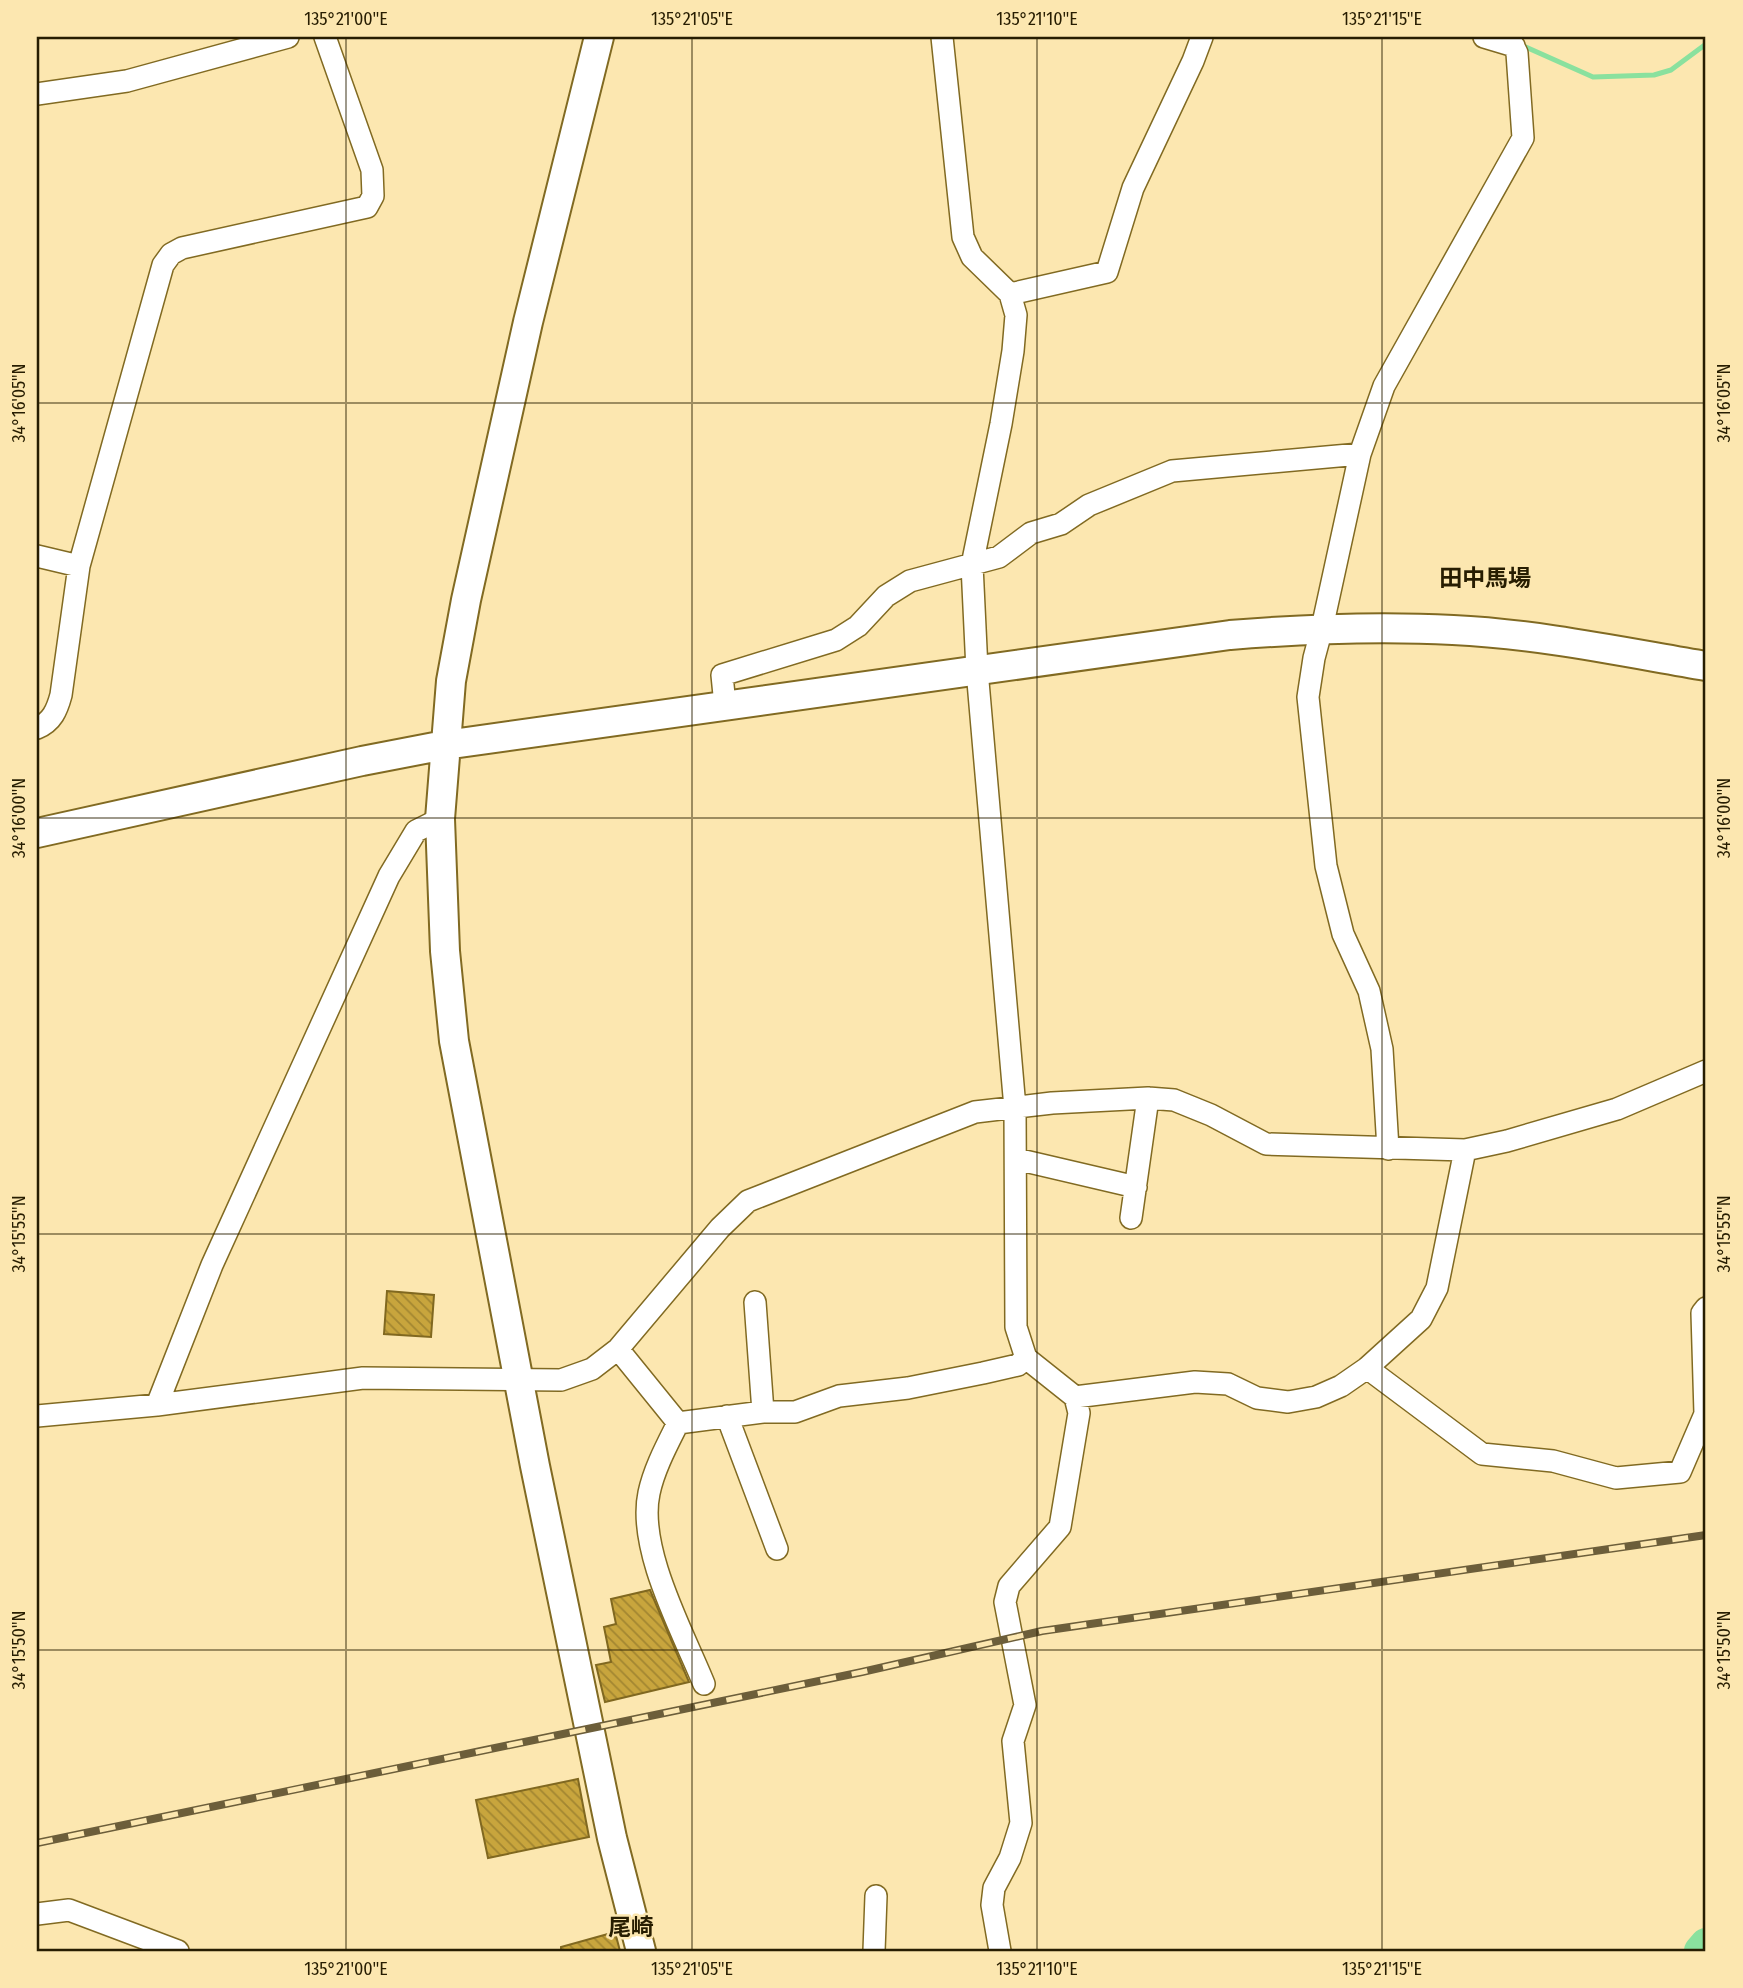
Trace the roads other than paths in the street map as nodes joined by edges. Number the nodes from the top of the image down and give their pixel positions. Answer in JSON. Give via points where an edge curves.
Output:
{"nodes":[{"id":1,"x":288,"y":37,"type":"edge"},
{"id":2,"x":325,"y":37,"type":"edge"},
{"id":3,"x":599,"y":37,"type":"edge"},
{"id":4,"x":942,"y":37,"type":"edge"},
{"id":5,"x":1202,"y":37,"type":"edge"},
{"id":6,"x":1484,"y":37,"type":"edge"},
{"id":7,"x":1512,"y":41,"type":"edge"},
{"id":8,"x":37,"y":93,"type":"edge"},
{"id":9,"x":1010,"y":294,"type":"junction"},
{"id":10,"x":1360,"y":454,"type":"junction"},
{"id":11,"x":37,"y":556,"type":"edge"},
{"id":12,"x":972,"y":565,"type":"junction"},
{"id":13,"x":79,"y":566,"type":"junction"},
{"id":14,"x":1322,"y":628,"type":"junction"},
{"id":15,"x":1706,"y":666,"type":"edge"},
{"id":16,"x":977,"y":670,"type":"junction"},
{"id":17,"x":725,"y":705,"type":"junction"},
{"id":18,"x":37,"y":728,"type":"edge"},
{"id":19,"x":445,"y":745,"type":"junction"},
{"id":20,"x":440,"y":820,"type":"junction"},
{"id":21,"x":37,"y":833,"type":"edge"},
{"id":22,"x":1706,"y":1071,"type":"edge"},
{"id":23,"x":1149,"y":1098,"type":"junction"},
{"id":24,"x":1015,"y":1108,"type":"junction"},
{"id":25,"x":1388,"y":1149,"type":"junction"},
{"id":26,"x":1465,"y":1150,"type":"junction"},
{"id":27,"x":1016,"y":1159,"type":"junction"},
{"id":28,"x":1136,"y":1187,"type":"junction"},
{"id":29,"x":1131,"y":1218,"type":"dead end"},
{"id":30,"x":755,"y":1302,"type":"dead end"},
{"id":31,"x":1706,"y":1308,"type":"edge"},
{"id":32,"x":618,"y":1349,"type":"junction"},
{"id":33,"x":1027,"y":1358,"type":"junction"},
{"id":34,"x":1367,"y":1368,"type":"junction"},
{"id":35,"x":518,"y":1381,"type":"junction"},
{"id":36,"x":1075,"y":1397,"type":"junction"},
{"id":37,"x":157,"y":1405,"type":"junction"},
{"id":38,"x":763,"y":1412,"type":"junction"},
{"id":39,"x":37,"y":1416,"type":"edge"},
{"id":40,"x":727,"y":1416,"type":"junction"},
{"id":41,"x":678,"y":1423,"type":"junction"},
{"id":42,"x":776,"y":1549,"type":"dead end"},
{"id":43,"x":704,"y":1684,"type":"dead end"},
{"id":44,"x":876,"y":1896,"type":"dead end"},
{"id":45,"x":37,"y":1914,"type":"edge"},
{"id":46,"x":178,"y":1951,"type":"edge"},
{"id":47,"x":641,"y":1951,"type":"edge"},
{"id":48,"x":874,"y":1951,"type":"edge"},
{"id":49,"x":1000,"y":1951,"type":"edge"}],
"edges":[{"from":1,"to":8,"type":"street","via":[[127,81]]},
{"from":2,"to":13,"type":"street","via":[[372,170],[373,196],[367,207],[171,254],[163,265]]},
{"from":3,"to":19,"type":"street","via":[[528,322],[466,600]]},
{"from":4,"to":9,"type":"street","via":[[963,237],[972,257]]},
{"from":5,"to":9,"type":"street","via":[[1133,188],[1107,272]]},
{"from":6,"to":7,"type":"street"},
{"from":7,"to":10,"type":"street","via":[[1517,53],[1523,138],[1384,386]]},
{"from":9,"to":12,"type":"street","via":[[1016,315],[1013,351]]},
{"from":10,"to":12,"type":"street","via":[[1172,471],[1089,505],[1061,524],[1031,533],[999,557]]},
{"from":10,"to":14,"type":"street"},
{"from":11,"to":13,"type":"street"},
{"from":12,"to":16,"type":"street"},
{"from":12,"to":17,"type":"street","via":[[910,581],[836,640],[722,675]]},
{"from":13,"to":18,"type":"street","via":[[61,695],[57,710]]},
{"from":14,"to":15,"type":"street","via":[[1455,630]]},
{"from":14,"to":16,"type":"street","via":[[1230,635]]},
{"from":14,"to":25,"type":"street","via":[[1308,697],[1326,866],[1343,934],[1369,991],[1382,1049]]},
{"from":16,"to":17,"type":"street"},
{"from":16,"to":24,"type":"street"},
{"from":17,"to":19,"type":"street"},
{"from":19,"to":20,"type":"street"},
{"from":19,"to":21,"type":"street"},
{"from":20,"to":35,"type":"street","via":[[454,1041]]},
{"from":20,"to":37,"type":"street","via":[[416,831],[389,876],[212,1265]]},
{"from":22,"to":26,"type":"street","via":[[1617,1110]]},
{"from":23,"to":24,"type":"street"},
{"from":23,"to":25,"type":"street","via":[[1174,1100],[1266,1144]]},
{"from":23,"to":28,"type":"street"},
{"from":24,"to":27,"type":"street"},
{"from":24,"to":32,"type":"street","via":[[975,1112],[748,1201]]},
{"from":25,"to":26,"type":"street"},
{"from":26,"to":34,"type":"street","via":[[1437,1288],[1421,1319]]},
{"from":27,"to":28,"type":"street"},
{"from":27,"to":33,"type":"street","via":[[1016,1327]]},
{"from":28,"to":29,"type":"street"},
{"from":30,"to":38,"type":"street"},
{"from":31,"to":34,"type":"street","via":[[1702,1313],[1704,1414],[1680,1472],[1616,1478],[1553,1461],[1482,1454]]},
{"from":32,"to":35,"type":"street","via":[[592,1369],[561,1380]]},
{"from":32,"to":41,"type":"street"},
{"from":33,"to":36,"type":"street"},
{"from":33,"to":38,"type":"street","via":[[1018,1365],[983,1373],[839,1396],[795,1412]]},
{"from":34,"to":36,"type":"street","via":[[1316,1397],[1288,1402],[1256,1398],[1228,1384],[1195,1382]]},
{"from":35,"to":37,"type":"street","via":[[363,1378]]},
{"from":35,"to":47,"type":"street","via":[[612,1838]]},
{"from":36,"to":49,"type":"street","via":[[1079,1413],[1060,1527],[1009,1587],[1005,1602],[1025,1705],[1013,1741],[1021,1823],[994,1888],[992,1905]]},
{"from":37,"to":39,"type":"street"},
{"from":38,"to":40,"type":"street"},
{"from":40,"to":41,"type":"street"},
{"from":40,"to":42,"type":"street"},
{"from":41,"to":43,"type":"street","via":[[649,1494],[647,1531],[658,1572]]},
{"from":44,"to":48,"type":"street"},
{"from":45,"to":46,"type":"street","via":[[69,1910]]}]}
